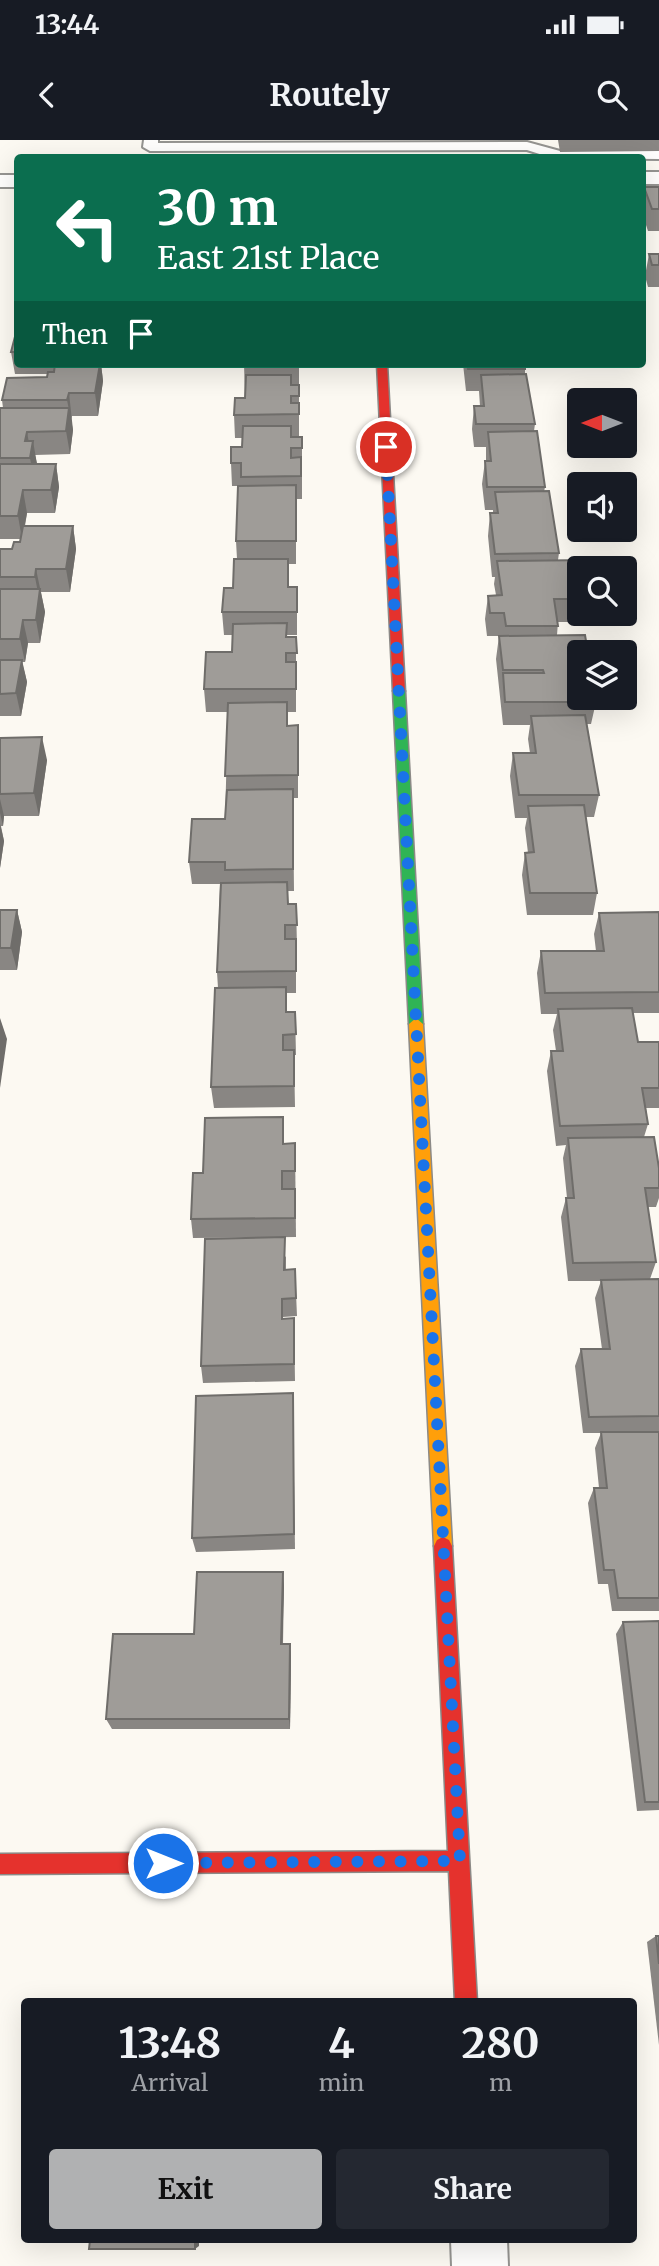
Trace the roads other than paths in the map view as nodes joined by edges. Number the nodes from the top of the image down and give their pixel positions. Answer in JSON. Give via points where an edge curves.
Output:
{"nodes":[{"id":1,"x":152,"y":140,"type":"edge"},
{"id":2,"x":556,"y":154,"type":"edge"},
{"id":3,"x":382,"y":368,"type":"edge"},
{"id":4,"x":460,"y":1861,"type":"junction"},
{"id":5,"x":0,"y":1864,"type":"edge"},
{"id":6,"x":466,"y":1998,"type":"edge"},
{"id":7,"x":478,"y":2243,"type":"edge"},
{"id":8,"x":480,"y":2266,"type":"edge"}],
"edges":[{"from":1,"to":2,"type":"lane","via":[[150,147],[527,146]]},
{"from":3,"to":4,"type":"street"},
{"from":4,"to":5,"type":"street"},
{"from":4,"to":6,"type":"street"},
{"from":7,"to":8,"type":"street"}]}
